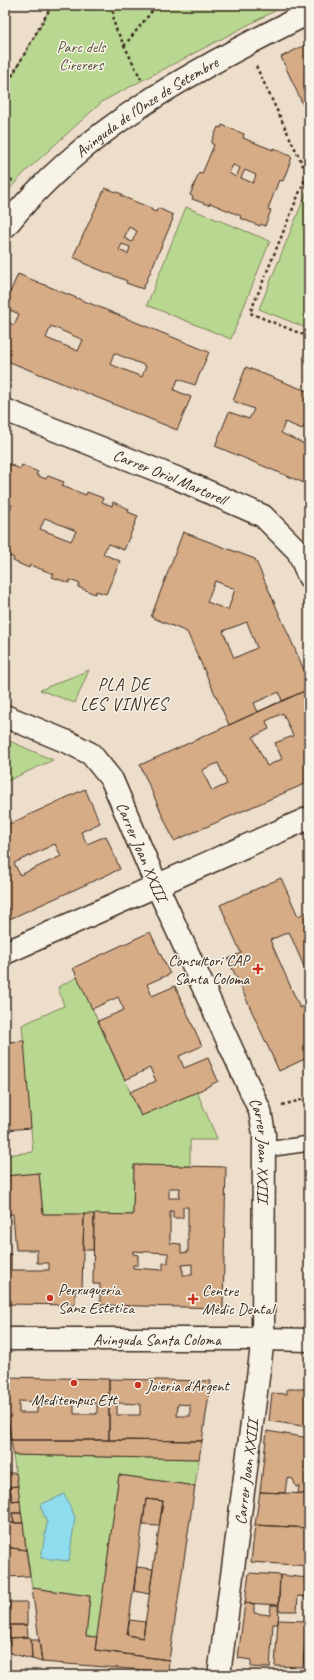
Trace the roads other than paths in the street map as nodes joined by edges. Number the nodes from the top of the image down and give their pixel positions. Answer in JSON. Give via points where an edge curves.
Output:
{"nodes":[{"id":1,"x":309,"y":13,"type":"edge"},
{"id":2,"x":5,"y":227,"type":"edge"},
{"id":3,"x":5,"y":410,"type":"edge"},
{"id":4,"x":309,"y":577,"type":"edge"},
{"id":5,"x":5,"y":716,"type":"edge"},
{"id":6,"x":309,"y":818,"type":"edge"},
{"id":7,"x":157,"y":886,"type":"junction"},
{"id":8,"x":5,"y":953,"type":"edge"},
{"id":9,"x":306,"y":1144,"type":"dead end"},
{"id":10,"x":263,"y":1150,"type":"junction"},
{"id":11,"x":5,"y":1339,"type":"edge"},
{"id":12,"x":263,"y":1339,"type":"junction"},
{"id":13,"x":309,"y":1340,"type":"edge"},
{"id":14,"x":219,"y":1675,"type":"edge"}],
"edges":[{"from":1,"to":2,"type":"street","name":"Avinguda de l'Onze de Setembre","via":[[246,44],[125,116],[93,139],[51,178]]},
{"from":3,"to":4,"type":"street","name":"Carrer Oriol Martorell","via":[[179,479],[263,516],[298,551]]},
{"from":5,"to":7,"type":"street","name":"Carrer Joan XXIII","via":[[70,743],[95,758],[112,780]]},
{"from":6,"to":7,"type":"street"},
{"from":7,"to":8,"type":"street"},
{"from":7,"to":10,"type":"street","name":"Carrer Joan XXIII","via":[[260,1111],[264,1134]]},
{"from":9,"to":10,"type":"lane"},
{"from":10,"to":12,"type":"street","name":"Carrer Joan XXIII"},
{"from":11,"to":12,"type":"street","name":"Avinguda Santa Coloma"},
{"from":12,"to":13,"type":"street","name":"Avinguda Santa Coloma"},
{"from":12,"to":14,"type":"street","name":"Carrer Joan XXIII"}]}
